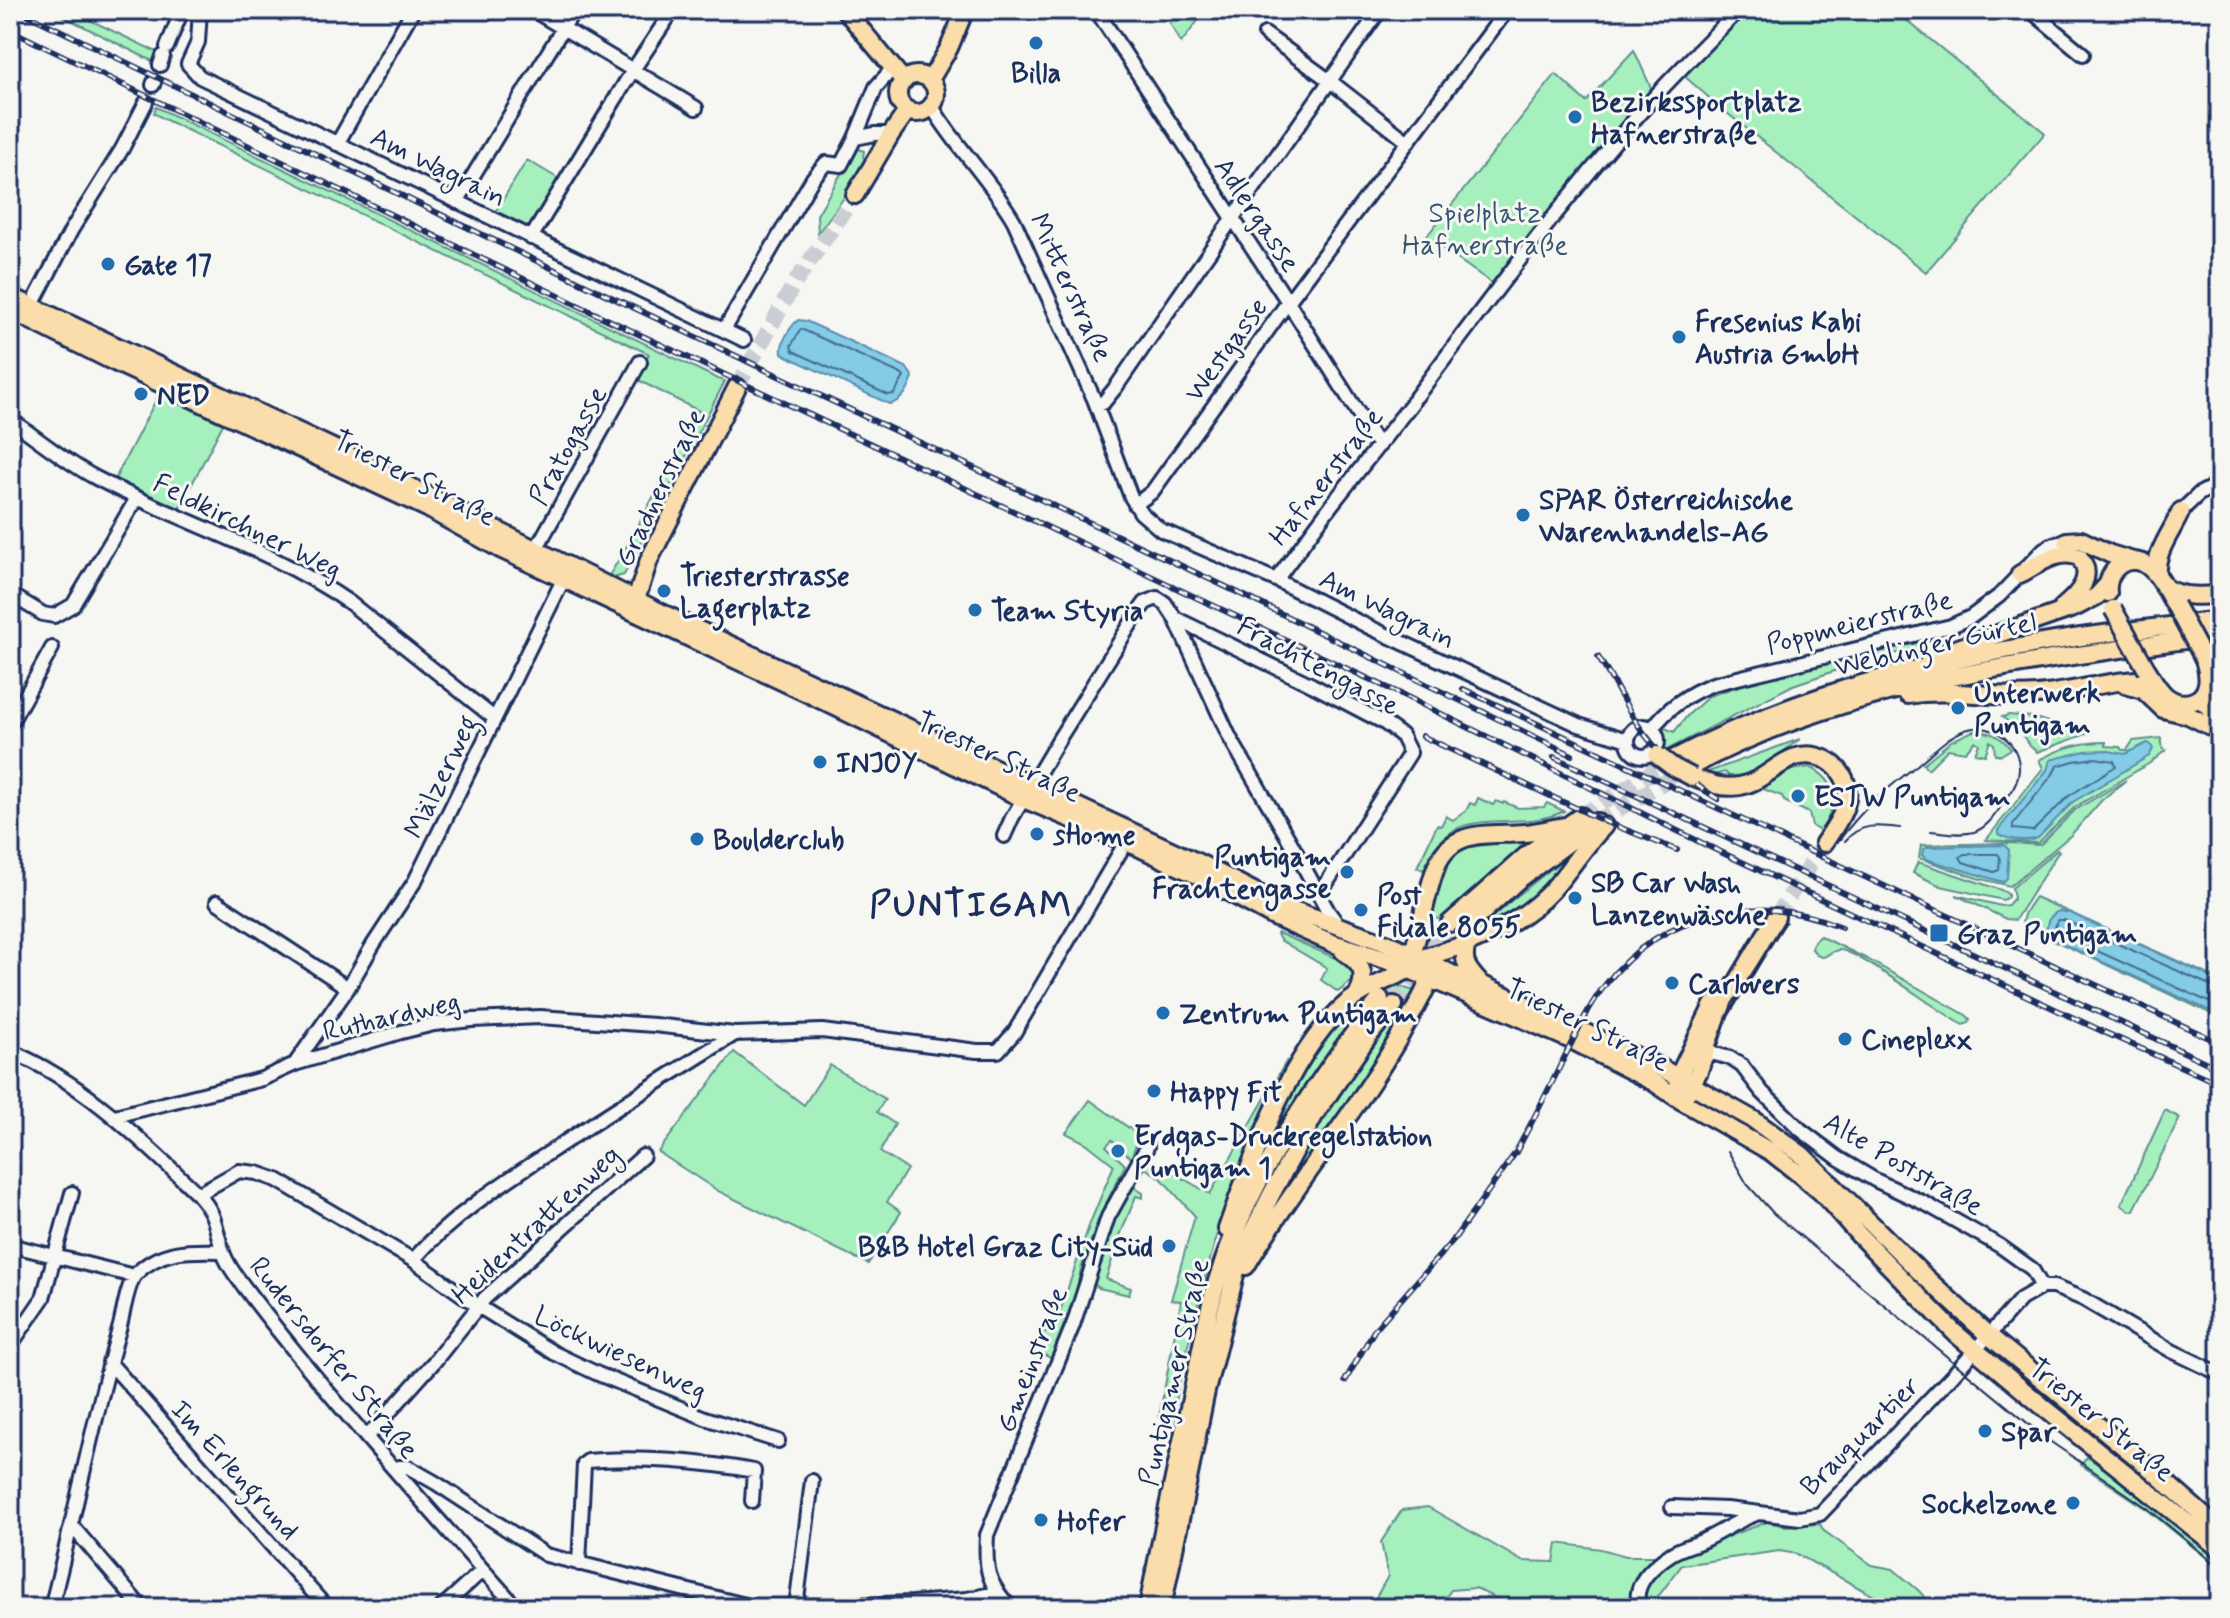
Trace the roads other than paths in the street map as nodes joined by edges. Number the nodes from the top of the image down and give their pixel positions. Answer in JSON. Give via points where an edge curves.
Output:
{"nodes":[{"id":1,"x":182,"y":10,"type":"edge"},
{"id":2,"x":200,"y":10,"type":"edge"},
{"id":3,"x":413,"y":10,"type":"edge"},
{"id":4,"x":533,"y":10,"type":"edge"},
{"id":5,"x":574,"y":10,"type":"edge"},
{"id":6,"x":673,"y":10,"type":"edge"},
{"id":7,"x":845,"y":10,"type":"edge"},
{"id":8,"x":965,"y":10,"type":"edge"},
{"id":9,"x":1096,"y":10,"type":"edge"},
{"id":10,"x":1380,"y":10,"type":"edge"},
{"id":11,"x":1507,"y":10,"type":"edge"},
{"id":12,"x":1739,"y":10,"type":"edge"},
{"id":13,"x":2030,"y":10,"type":"edge"},
{"id":14,"x":562,"y":27,"type":"junction"},
{"id":15,"x":1265,"y":34,"type":"dead end"},
{"id":16,"x":2083,"y":54,"type":"dead end"},
{"id":17,"x":163,"y":56,"type":"dead end"},
{"id":18,"x":633,"y":70,"type":"junction"},
{"id":19,"x":898,"y":74,"type":"junction"},
{"id":20,"x":930,"y":80,"type":"junction"},
{"id":21,"x":1330,"y":81,"type":"junction"},
{"id":22,"x":146,"y":102,"type":"dead end"},
{"id":23,"x":930,"y":107,"type":"junction"},
{"id":24,"x":696,"y":108,"type":"dead end"},
{"id":25,"x":908,"y":110,"type":"junction"},
{"id":26,"x":891,"y":134,"type":"junction"},
{"id":27,"x":855,"y":138,"type":"junction"},
{"id":28,"x":1408,"y":142,"type":"junction"},
{"id":29,"x":337,"y":144,"type":"junction"},
{"id":30,"x":855,"y":195,"type":"tunnel mouth"},
{"id":31,"x":457,"y":202,"type":"junction"},
{"id":32,"x":1232,"y":219,"type":"junction"},
{"id":33,"x":531,"y":238,"type":"junction"},
{"id":34,"x":10,"y":296,"type":"edge"},
{"id":35,"x":1288,"y":302,"type":"junction"},
{"id":36,"x":10,"y":310,"type":"edge"},
{"id":37,"x":29,"y":312,"type":"junction"},
{"id":38,"x":724,"y":330,"type":"junction"},
{"id":39,"x":744,"y":340,"type":"dead end"},
{"id":40,"x":640,"y":362,"type":"dead end"},
{"id":41,"x":737,"y":387,"type":"tunnel mouth"},
{"id":42,"x":1097,"y":406,"type":"junction"},
{"id":43,"x":10,"y":419,"type":"edge"},
{"id":44,"x":1379,"y":446,"type":"junction"},
{"id":45,"x":2220,"y":483,"type":"edge"},
{"id":46,"x":137,"y":498,"type":"junction"},
{"id":47,"x":1135,"y":505,"type":"junction"},
{"id":48,"x":2181,"y":511,"type":"junction"},
{"id":49,"x":2067,"y":541,"type":"junction"},
{"id":50,"x":535,"y":551,"type":"junction"},
{"id":51,"x":2136,"y":562,"type":"junction"},
{"id":52,"x":2020,"y":574,"type":"junction"},
{"id":53,"x":564,"y":578,"type":"junction"},
{"id":54,"x":1276,"y":580,"type":"junction"},
{"id":55,"x":2108,"y":581,"type":"junction"},
{"id":56,"x":2160,"y":581,"type":"junction"},
{"id":57,"x":10,"y":594,"type":"edge"},
{"id":58,"x":2220,"y":595,"type":"edge"},
{"id":59,"x":634,"y":606,"type":"junction"},
{"id":60,"x":2055,"y":613,"type":"junction"},
{"id":61,"x":1175,"y":618,"type":"junction"},
{"id":62,"x":2220,"y":620,"type":"edge"},
{"id":63,"x":2220,"y":635,"type":"edge"},
{"id":64,"x":52,"y":648,"type":"dead end"},
{"id":65,"x":1900,"y":673,"type":"junction"},
{"id":66,"x":2214,"y":673,"type":"edge"},
{"id":67,"x":2150,"y":675,"type":"junction"},
{"id":68,"x":2105,"y":686,"type":"junction"},
{"id":69,"x":2200,"y":698,"type":"junction"},
{"id":70,"x":1847,"y":703,"type":"junction"},
{"id":71,"x":494,"y":718,"type":"junction"},
{"id":72,"x":2220,"y":719,"type":"edge"},
{"id":73,"x":10,"y":724,"type":"edge"},
{"id":74,"x":1652,"y":729,"type":"junction"},
{"id":75,"x":2220,"y":731,"type":"edge"},
{"id":76,"x":1628,"y":740,"type":"junction"},
{"id":77,"x":1661,"y":755,"type":"junction"},
{"id":78,"x":1691,"y":772,"type":"junction"},
{"id":79,"x":1028,"y":792,"type":"junction"},
{"id":80,"x":1593,"y":821,"type":"junction"},
{"id":81,"x":1566,"y":826,"type":"junction"},
{"id":82,"x":1004,"y":836,"type":"dead end"},
{"id":83,"x":1126,"y":842,"type":"junction"},
{"id":84,"x":1824,"y":843,"type":"tunnel mouth"},
{"id":85,"x":1319,"y":895,"type":"junction"},
{"id":86,"x":217,"y":902,"type":"dead end"},
{"id":87,"x":1776,"y":917,"type":"tunnel mouth"},
{"id":88,"x":1339,"y":926,"type":"junction"},
{"id":89,"x":1460,"y":932,"type":"junction"},
{"id":90,"x":1763,"y":936,"type":"junction"},
{"id":91,"x":1332,"y":943,"type":"junction"},
{"id":92,"x":1419,"y":965,"type":"junction"},
{"id":93,"x":1481,"y":984,"type":"junction"},
{"id":94,"x":348,"y":988,"type":"junction"},
{"id":95,"x":1358,"y":994,"type":"junction"},
{"id":96,"x":1387,"y":1002,"type":"tunnel mouth"},
{"id":97,"x":735,"y":1034,"type":"junction"},
{"id":98,"x":1359,"y":1037,"type":"junction"},
{"id":99,"x":10,"y":1051,"type":"edge"},
{"id":100,"x":1705,"y":1055,"type":"junction"},
{"id":101,"x":295,"y":1064,"type":"junction"},
{"id":102,"x":1685,"y":1081,"type":"junction"},
{"id":103,"x":1682,"y":1101,"type":"junction"},
{"id":104,"x":115,"y":1116,"type":"junction"},
{"id":105,"x":1147,"y":1147,"type":"dead end"},
{"id":106,"x":643,"y":1156,"type":"dead end"},
{"id":107,"x":72,"y":1193,"type":"dead end"},
{"id":108,"x":198,"y":1194,"type":"junction"},
{"id":109,"x":10,"y":1245,"type":"edge"},
{"id":110,"x":222,"y":1251,"type":"junction"},
{"id":111,"x":55,"y":1257,"type":"junction"},
{"id":112,"x":413,"y":1260,"type":"junction"},
{"id":113,"x":134,"y":1276,"type":"junction"},
{"id":114,"x":1217,"y":1282,"type":"junction"},
{"id":115,"x":2042,"y":1287,"type":"junction"},
{"id":116,"x":1228,"y":1299,"type":"junction"},
{"id":117,"x":478,"y":1306,"type":"junction"},
{"id":118,"x":1988,"y":1335,"type":"junction"},
{"id":119,"x":10,"y":1346,"type":"edge"},
{"id":120,"x":1974,"y":1349,"type":"junction"},
{"id":121,"x":109,"y":1362,"type":"junction"},
{"id":122,"x":2220,"y":1374,"type":"edge"},
{"id":123,"x":367,"y":1437,"type":"junction"},
{"id":124,"x":778,"y":1441,"type":"dead end"},
{"id":125,"x":394,"y":1469,"type":"junction"},
{"id":126,"x":812,"y":1481,"type":"dead end"},
{"id":127,"x":752,"y":1501,"type":"dead end"},
{"id":128,"x":1672,"y":1507,"type":"dead end"},
{"id":129,"x":1759,"y":1513,"type":"junction"},
{"id":130,"x":72,"y":1526,"type":"junction"},
{"id":131,"x":2220,"y":1530,"type":"edge"},
{"id":132,"x":2220,"y":1549,"type":"edge"},
{"id":133,"x":579,"y":1564,"type":"junction"},
{"id":134,"x":483,"y":1570,"type":"junction"},
{"id":135,"x":997,"y":1593,"type":"junction"},
{"id":136,"x":796,"y":1607,"type":"edge"},
{"id":137,"x":51,"y":1608,"type":"edge"},
{"id":138,"x":142,"y":1608,"type":"edge"},
{"id":139,"x":327,"y":1608,"type":"edge"},
{"id":140,"x":441,"y":1608,"type":"edge"},
{"id":141,"x":517,"y":1608,"type":"edge"},
{"id":142,"x":757,"y":1608,"type":"edge"},
{"id":143,"x":1011,"y":1608,"type":"edge"},
{"id":144,"x":1148,"y":1608,"type":"edge"},
{"id":145,"x":1162,"y":1608,"type":"edge"},
{"id":146,"x":1640,"y":1608,"type":"edge"}],
"edges":[{"from":1,"to":17,"type":"street"},
{"from":2,"to":29,"type":"street","name":"Am Wagrain","via":[[198,42],[188,64],[195,74]]},
{"from":3,"to":29,"type":"street"},
{"from":4,"to":14,"type":"street"},
{"from":5,"to":14,"type":"street"},
{"from":6,"to":18,"type":"street"},
{"from":7,"to":19,"type":"main road"},
{"from":8,"to":20,"type":"main road"},
{"from":9,"to":32,"type":"street","name":"Adlergasse"},
{"from":10,"to":21,"type":"street"},
{"from":11,"to":28,"type":"street","name":"Westgasse"},
{"from":12,"to":44,"type":"street","name":"Hafnerstraße","via":[[1658,93],[1574,192]]},
{"from":13,"to":16,"type":"street"},
{"from":14,"to":18,"type":"street"},
{"from":14,"to":31,"type":"street"},
{"from":15,"to":21,"type":"street"},
{"from":18,"to":24,"type":"street"},
{"from":18,"to":33,"type":"street"},
{"from":19,"to":20,"type":"main road"},
{"from":19,"to":25,"type":"main road","via":[[900,103]]},
{"from":19,"to":27,"type":"street","via":[[876,87]]},
{"from":20,"to":23,"type":"main road","via":[[936,94]]},
{"from":21,"to":28,"type":"street"},
{"from":21,"to":32,"type":"street"},
{"from":22,"to":37,"type":"street"},
{"from":23,"to":25,"type":"main road","via":[[923,113]]},
{"from":23,"to":42,"type":"street","name":"Mitterstraße","via":[[1014,221]]},
{"from":25,"to":26,"type":"main road"},
{"from":26,"to":27,"type":"street"},
{"from":26,"to":30,"type":"main road"},
{"from":27,"to":38,"type":"street","via":[[841,165],[826,163],[813,178]]},
{"from":28,"to":35,"type":"street","name":"Westgasse"},
{"from":29,"to":31,"type":"street","name":"Am Wagrain"},
{"from":31,"to":33,"type":"street","name":"Am Wagrain"},
{"from":32,"to":35,"type":"street","name":"Adlergasse"},
{"from":32,"to":42,"type":"street","via":[[1116,387]]},
{"from":33,"to":38,"type":"street","name":"Am Wagrain"},
{"from":34,"to":37,"type":"main road","name":"Triester Straße"},
{"from":35,"to":44,"type":"street","name":"Adlergasse"},
{"from":35,"to":47,"type":"street","name":"Westgasse","via":[[1152,492]]},
{"from":36,"to":37,"type":"main road","name":"Triester Straße"},
{"from":37,"to":50,"type":"main road","name":"Triester Straße","via":[[324,444]]},
{"from":37,"to":53,"type":"main road","name":"Triester Straße","via":[[108,359]]},
{"from":38,"to":39,"type":"street","name":"Am Wagrain"},
{"from":40,"to":50,"type":"street","name":"Pratogasse"},
{"from":41,"to":59,"type":"main road","name":"Gradnerstraße","via":[[649,560]]},
{"from":42,"to":47,"type":"street","name":"Mitterstraße"},
{"from":43,"to":46,"type":"street","name":"Feldkirchner Weg","via":[[93,477]]},
{"from":44,"to":54,"type":"street","name":"Hafnerstraße"},
{"from":45,"to":48,"type":"street"},
{"from":46,"to":57,"type":"street","via":[[73,605],[54,616]]},
{"from":46,"to":71,"type":"street","name":"Feldkirchner Weg","via":[[329,588]]},
{"from":47,"to":54,"type":"street","name":"Am Wagrain","via":[[1161,530]]},
{"from":48,"to":51,"type":"main road"},
{"from":48,"to":56,"type":"main road","via":[[2156,563]]},
{"from":49,"to":51,"type":"main road","via":[[2081,540]]},
{"from":49,"to":52,"type":"street","name":"Poppmeierstraße","via":[[2044,549]]},
{"from":49,"to":55,"type":"main road","via":[[2092,553],[2107,570]]},
{"from":50,"to":59,"type":"main road","name":"Triester Straße"},
{"from":51,"to":55,"type":"main road","via":[[2120,565]]},
{"from":51,"to":56,"type":"main road","via":[[2149,567]]},
{"from":52,"to":60,"type":"main road","via":[[2058,555],[2074,554],[2082,560],[2084,583]]},
{"from":52,"to":74,"type":"street","name":"Poppmeierstraße","via":[[1988,606],[1951,626],[1713,684],[1676,705]]},
{"from":53,"to":59,"type":"main road","name":"Triester Straße"},
{"from":53,"to":71,"type":"street","name":"Mälzerweg"},
{"from":54,"to":76,"type":"street","name":"Am Wagrain","via":[[1579,725]]},
{"from":55,"to":60,"type":"main road","via":[[2087,601]]},
{"from":55,"to":67,"type":"main road","bridge":true,"via":[[2113,609]]},
{"from":56,"to":58,"type":"main road","via":[[2175,594]]},
{"from":56,"to":66,"type":"main road","bridge":true},
{"from":59,"to":79,"type":"main road","name":"Triester Straße","via":[[809,694]]},
{"from":60,"to":65,"type":"main road","via":[[1912,663]]},
{"from":61,"to":79,"type":"street","via":[[1157,598],[1145,603]]},
{"from":61,"to":85,"type":"street","via":[[1230,738]]},
{"from":61,"to":85,"type":"street","name":"Frachtengasse","via":[[1401,735],[1410,753]]},
{"from":62,"to":65,"type":"main road","name":"Weblinger Gürtel","via":[[2080,637]]},
{"from":63,"to":70,"type":"main road","name":"Weblinger Gürtel","via":[[1969,673]]},
{"from":64,"to":73,"type":"street"},
{"from":65,"to":77,"type":"main road","name":"Weblinger Gürtel","via":[[1835,691]]},
{"from":66,"to":69,"type":"main road"},
{"from":67,"to":68,"type":"main road"},
{"from":67,"to":69,"type":"main road","via":[[2165,696],[2178,702]]},
{"from":68,"to":70,"type":"main road","via":[[2038,695],[1911,694]]},
{"from":68,"to":75,"type":"main road","via":[[2143,690],[2163,709]]},
{"from":69,"to":72,"type":"main road"},
{"from":70,"to":78,"type":"main road","name":"Weblinger Gürtel","via":[[1761,734]]},
{"from":71,"to":94,"type":"street","name":"Mälzerweg","via":[[421,871]]},
{"from":74,"to":76,"type":"street","via":[[1636,728]]},
{"from":74,"to":77,"type":"street"},
{"from":76,"to":77,"type":"street","via":[[1637,755]]},
{"from":77,"to":78,"type":"main road","bridge":true,"via":[[1668,765]]},
{"from":78,"to":84,"type":"main road","via":[[1715,786],[1739,786],[1798,756],[1830,761],[1842,774],[1847,793]]},
{"from":79,"to":82,"type":"street"},
{"from":79,"to":83,"type":"main road","name":"Triester Straße"},
{"from":79,"to":88,"type":"main road","name":"Triester Straße","via":[[1201,864],[1282,906]]},
{"from":80,"to":81,"type":"main road"},
{"from":80,"to":89,"type":"main road"},
{"from":80,"to":89,"type":"main road","via":[[1553,888],[1533,908],[1509,924]]},
{"from":81,"to":89,"type":"main road","via":[[1517,863]]},
{"from":81,"to":92,"type":"main road","via":[[1477,835],[1450,847],[1434,872]]},
{"from":83,"to":91,"type":"main road","name":"Triester Straße"},
{"from":83,"to":97,"type":"street","name":"Ruthardweg","via":[[1014,1033],[998,1051],[822,1031]]},
{"from":85,"to":88,"type":"street"},
{"from":86,"to":94,"type":"street"},
{"from":87,"to":90,"type":"main road"},
{"from":88,"to":92,"type":"main road","name":"Triester Straße","via":[[1395,946]]},
{"from":89,"to":92,"type":"main road"},
{"from":89,"to":93,"type":"main road","via":[[1465,966]]},
{"from":90,"to":100,"type":"main road","via":[[1718,1014]]},
{"from":90,"to":102,"type":"main road","via":[[1719,995]]},
{"from":91,"to":92,"type":"main road","name":"Triester Straße"},
{"from":91,"to":95,"type":"main road","via":[[1360,965],[1363,984]]},
{"from":92,"to":93,"type":"main road","name":"Triester Straße"},
{"from":92,"to":95,"type":"main road"},
{"from":92,"to":103,"type":"main road","name":"Triester Straße"},
{"from":92,"to":116,"type":"main road","via":[[1393,1047],[1260,1242]]},
{"from":93,"to":102,"type":"main road","name":"Triester Straße"},
{"from":94,"to":101,"type":"street","name":"Mälzerweg"},
{"from":95,"to":114,"type":"main road","via":[[1321,1028],[1290,1078],[1243,1183]]},
{"from":96,"to":98,"type":"main road"},
{"from":97,"to":101,"type":"street","name":"Ruthardweg","via":[[540,1017],[472,1020],[423,1027]]},
{"from":97,"to":112,"type":"street","name":"Ruthardweg","via":[[514,1176]]},
{"from":98,"to":114,"type":"main road","name":"Puntigamer Straße","via":[[1298,1115],[1263,1176]]},
{"from":98,"to":116,"type":"main road","name":"Puntigamer Straße","via":[[1246,1245]]},
{"from":99,"to":104,"type":"street","name":"Rudersdorfer Straße"},
{"from":100,"to":102,"type":"main road"},
{"from":100,"to":115,"type":"street","name":"Alte Poststraße","via":[[1730,1058],[1742,1066],[1801,1130],[1838,1158],[2000,1246],[2032,1269]]},
{"from":101,"to":104,"type":"street","name":"Ruthardweg","via":[[262,1079]]},
{"from":102,"to":103,"type":"main road"},
{"from":102,"to":118,"type":"main road","name":"Triester Straße","via":[[1802,1155]]},
{"from":103,"to":120,"type":"main road","name":"Triester Straße","via":[[1771,1152],[1821,1192]]},
{"from":104,"to":108,"type":"street","name":"Rudersdorfer Straße"},
{"from":105,"to":135,"type":"street","name":"Gmeinstraße","via":[[1108,1217],[1073,1325],[992,1519],[986,1557]]},
{"from":106,"to":117,"type":"street","name":"Heidentrattenweg"},
{"from":107,"to":111,"type":"street"},
{"from":108,"to":110,"type":"street","name":"Rudersdorfer Straße","via":[[214,1217]]},
{"from":108,"to":112,"type":"street","name":"Löckwiesenweg","via":[[239,1171],[272,1177]]},
{"from":109,"to":111,"type":"street"},
{"from":110,"to":113,"type":"street","via":[[181,1250],[155,1259]]},
{"from":110,"to":123,"type":"street","name":"Rudersdorfer Straße","via":[[262,1310]]},
{"from":111,"to":113,"type":"street"},
{"from":111,"to":119,"type":"street","via":[[43,1298]]},
{"from":112,"to":117,"type":"street","name":"Löckwiesenweg"},
{"from":113,"to":121,"type":"street"},
{"from":114,"to":144,"type":"main road","name":"Puntigamer Straße"},
{"from":115,"to":118,"type":"street","via":[[2021,1299]]},
{"from":115,"to":122,"type":"street","via":[[2083,1299]]},
{"from":116,"to":145,"type":"main road","name":"Puntigamer Straße"},
{"from":117,"to":123,"type":"street","name":"Heidentrattenweg"},
{"from":117,"to":124,"type":"street","name":"Löckwiesenweg","via":[[598,1374]]},
{"from":118,"to":120,"type":"street"},
{"from":118,"to":131,"type":"main road","name":"Triester Straße"},
{"from":120,"to":129,"type":"street","name":"Brauquartier","via":[[1820,1514],[1800,1518]]},
{"from":120,"to":132,"type":"main road","name":"Triester Straße"},
{"from":121,"to":130,"type":"street"},
{"from":121,"to":139,"type":"street","name":"Im Erlengrund"},
{"from":123,"to":125,"type":"street","name":"Rudersdorfer Straße"},
{"from":125,"to":133,"type":"street","via":[[408,1467],[539,1552]]},
{"from":125,"to":134,"type":"street","name":"Rudersdorfer Straße"},
{"from":126,"to":136,"type":"street"},
{"from":127,"to":133,"type":"street","via":[[754,1471],[691,1463],[586,1462]]},
{"from":128,"to":129,"type":"street","name":"Brauquartier"},
{"from":129,"to":146,"type":"street","via":[[1661,1562],[1638,1587]]},
{"from":130,"to":137,"type":"street"},
{"from":130,"to":138,"type":"street"},
{"from":133,"to":142,"type":"street"},
{"from":134,"to":140,"type":"street"},
{"from":134,"to":141,"type":"street","name":"Rudersdorfer Straße"},
{"from":135,"to":136,"type":"street","via":[[912,1603]]},
{"from":135,"to":143,"type":"street","name":"Gmeinstraße"},
{"from":136,"to":142,"type":"street"}]}
